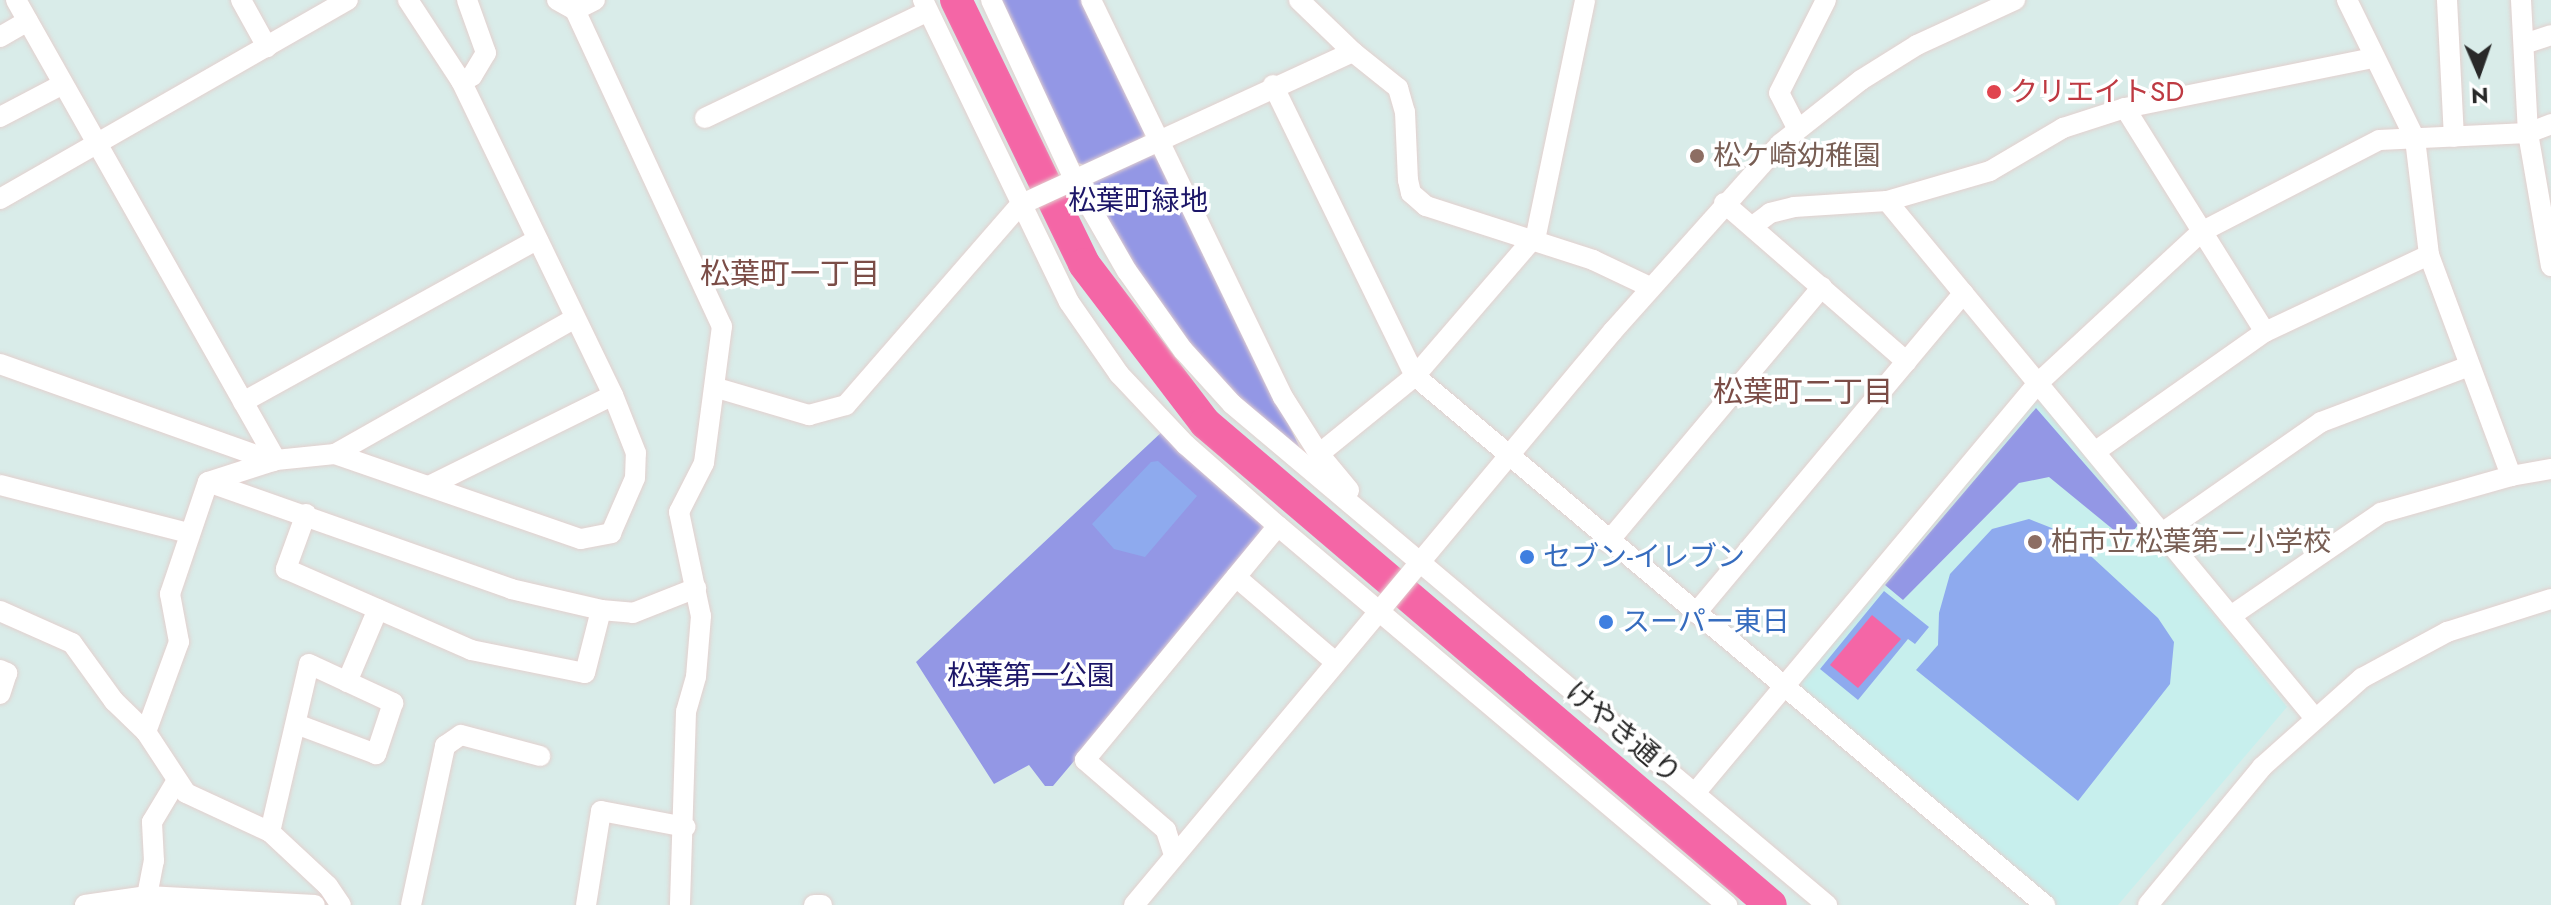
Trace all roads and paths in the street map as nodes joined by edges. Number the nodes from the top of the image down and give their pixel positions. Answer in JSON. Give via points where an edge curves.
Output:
{"nodes":[{"id":1,"x":16,"y":0,"type":"edge"},
{"id":2,"x":241,"y":0,"type":"edge"},
{"id":3,"x":408,"y":0,"type":"edge"},
{"id":4,"x":467,"y":0,"type":"edge"},
{"id":5,"x":595,"y":0,"type":"edge"},
{"id":6,"x":991,"y":0,"type":"edge"},
{"id":7,"x":1091,"y":0,"type":"edge"},
{"id":8,"x":1299,"y":0,"type":"edge"},
{"id":9,"x":1585,"y":0,"type":"edge"},
{"id":10,"x":1826,"y":0,"type":"edge"},
{"id":11,"x":2015,"y":0,"type":"edge"},
{"id":12,"x":2347,"y":0,"type":"edge"},
{"id":13,"x":2447,"y":0,"type":"edge"},
{"id":14,"x":2521,"y":0,"type":"edge"},
{"id":15,"x":345,"y":1,"type":"edge"},
{"id":16,"x":566,"y":5,"type":"edge"},
{"id":17,"x":925,"y":6,"type":"edge"},
{"id":18,"x":28,"y":21,"type":"junction"},
{"id":19,"x":2551,"y":35,"type":"edge"},
{"id":20,"x":0,"y":37,"type":"edge"},
{"id":21,"x":2524,"y":44,"type":"junction"},
{"id":22,"x":267,"y":47,"type":"junction"},
{"id":23,"x":1353,"y":52,"type":"junction"},
{"id":24,"x":2373,"y":58,"type":"junction"},
{"id":25,"x":461,"y":81,"type":"junction"},
{"id":26,"x":63,"y":84,"type":"junction"},
{"id":27,"x":1273,"y":85,"type":"junction"},
{"id":28,"x":2125,"y":108,"type":"junction"},
{"id":29,"x":0,"y":117,"type":"edge"},
{"id":30,"x":705,"y":118,"type":"dead end"},
{"id":31,"x":2551,"y":124,"type":"edge"},
{"id":32,"x":1797,"y":128,"type":"junction"},
{"id":33,"x":2528,"y":133,"type":"junction"},
{"id":34,"x":2454,"y":137,"type":"junction"},
{"id":35,"x":2415,"y":139,"type":"junction"},
{"id":36,"x":1158,"y":140,"type":"junction"},
{"id":37,"x":97,"y":145,"type":"junction"},
{"id":38,"x":1067,"y":182,"type":"junction"},
{"id":39,"x":0,"y":199,"type":"edge"},
{"id":40,"x":1887,"y":201,"type":"junction"},
{"id":41,"x":1025,"y":203,"type":"junction"},
{"id":42,"x":1724,"y":203,"type":"junction"},
{"id":43,"x":1753,"y":226,"type":"junction"},
{"id":44,"x":2201,"y":232,"type":"junction"},
{"id":45,"x":537,"y":240,"type":"junction"},
{"id":46,"x":1534,"y":240,"type":"junction"},
{"id":47,"x":2429,"y":255,"type":"junction"},
{"id":48,"x":2551,"y":266,"type":"edge"},
{"id":49,"x":1650,"y":287,"type":"junction"},
{"id":50,"x":1822,"y":287,"type":"junction"},
{"id":51,"x":1964,"y":293,"type":"junction"},
{"id":52,"x":575,"y":318,"type":"junction"},
{"id":53,"x":2265,"y":332,"type":"junction"},
{"id":54,"x":1907,"y":362,"type":"junction"},
{"id":55,"x":0,"y":364,"type":"edge"},
{"id":56,"x":2469,"y":366,"type":"junction"},
{"id":57,"x":1415,"y":376,"type":"junction"},
{"id":58,"x":2038,"y":383,"type":"junction"},
{"id":59,"x":717,"y":388,"type":"junction"},
{"id":60,"x":613,"y":395,"type":"junction"},
{"id":61,"x":243,"y":402,"type":"junction"},
{"id":62,"x":2096,"y":451,"type":"junction"},
{"id":63,"x":335,"y":454,"type":"junction"},
{"id":64,"x":1319,"y":454,"type":"junction"},
{"id":65,"x":1508,"y":455,"type":"junction"},
{"id":66,"x":274,"y":460,"type":"junction"},
{"id":67,"x":2551,"y":469,"type":"edge"},
{"id":68,"x":2511,"y":476,"type":"junction"},
{"id":69,"x":208,"y":482,"type":"junction"},
{"id":70,"x":429,"y":486,"type":"junction"},
{"id":71,"x":1,"y":489,"type":"edge"},
{"id":72,"x":306,"y":514,"type":"junction"},
{"id":73,"x":1278,"y":526,"type":"junction"},
{"id":74,"x":188,"y":533,"type":"junction"},
{"id":75,"x":2162,"y":533,"type":"junction"},
{"id":76,"x":1608,"y":542,"type":"junction"},
{"id":77,"x":1419,"y":561,"type":"junction"},
{"id":78,"x":1236,"y":577,"type":"junction"},
{"id":79,"x":696,"y":588,"type":"junction"},
{"id":80,"x":2551,"y":599,"type":"edge"},
{"id":81,"x":1380,"y":607,"type":"junction"},
{"id":82,"x":378,"y":609,"type":"junction"},
{"id":83,"x":601,"y":610,"type":"junction"},
{"id":84,"x":0,"y":611,"type":"edge"},
{"id":85,"x":1696,"y":613,"type":"junction"},
{"id":86,"x":2232,"y":615,"type":"junction"},
{"id":87,"x":1334,"y":661,"type":"junction"},
{"id":88,"x":0,"y":670,"type":"edge"},
{"id":89,"x":347,"y":682,"type":"junction"},
{"id":90,"x":1784,"y":686,"type":"junction"},
{"id":91,"x":0,"y":694,"type":"edge"},
{"id":92,"x":2313,"y":716,"type":"junction"},
{"id":93,"x":296,"y":724,"type":"junction"},
{"id":94,"x":146,"y":732,"type":"junction"},
{"id":95,"x":540,"y":756,"type":"dead end"},
{"id":96,"x":176,"y":782,"type":"junction"},
{"id":97,"x":1695,"y":793,"type":"junction"},
{"id":98,"x":686,"y":827,"type":"junction"},
{"id":99,"x":270,"y":832,"type":"junction"},
{"id":100,"x":1173,"y":852,"type":"junction"},
{"id":101,"x":147,"y":896,"type":"junction"},
{"id":102,"x":168,"y":900,"type":"edge"},
{"id":103,"x":85,"y":905,"type":"edge"},
{"id":104,"x":315,"y":905,"type":"edge"},
{"id":105,"x":341,"y":905,"type":"edge"},
{"id":106,"x":411,"y":905,"type":"edge"},
{"id":107,"x":586,"y":905,"type":"edge"},
{"id":108,"x":680,"y":905,"type":"edge"},
{"id":109,"x":814,"y":905,"type":"edge"},
{"id":110,"x":822,"y":905,"type":"edge"},
{"id":111,"x":1134,"y":905,"type":"edge"},
{"id":112,"x":1727,"y":905,"type":"edge"},
{"id":113,"x":1827,"y":905,"type":"edge"},
{"id":114,"x":2045,"y":905,"type":"edge"},
{"id":115,"x":2148,"y":905,"type":"edge"}],
"edges":[{"from":1,"to":18,"type":"street"},
{"from":2,"to":22,"type":"street"},
{"from":3,"to":25,"type":"street"},
{"from":4,"to":25,"type":"street","via":[[486,53],[472,76]]},
{"from":5,"to":16,"type":"street"},
{"from":6,"to":38,"type":"street"},
{"from":7,"to":36,"type":"street"},
{"from":8,"to":23,"type":"street"},
{"from":9,"to":46,"type":"street"},
{"from":10,"to":32,"type":"street","via":[[1779,93]]},
{"from":11,"to":32,"type":"street","via":[[1917,45]]},
{"from":12,"to":24,"type":"street"},
{"from":13,"to":34,"type":"street"},
{"from":14,"to":21,"type":"street"},
{"from":15,"to":22,"type":"street"},
{"from":16,"to":59,"type":"street","via":[[715,304],[722,326]]},
{"from":17,"to":30,"type":"street"},
{"from":17,"to":41,"type":"street"},
{"from":18,"to":20,"type":"street"},
{"from":18,"to":26,"type":"street"},
{"from":19,"to":21,"type":"street"},
{"from":21,"to":33,"type":"street"},
{"from":22,"to":37,"type":"street"},
{"from":23,"to":27,"type":"street"},
{"from":23,"to":46,"type":"street","via":[[1398,88],[1411,193],[1426,206]]},
{"from":24,"to":28,"type":"street"},
{"from":24,"to":35,"type":"street"},
{"from":25,"to":45,"type":"street"},
{"from":26,"to":29,"type":"street"},
{"from":26,"to":37,"type":"street"},
{"from":27,"to":36,"type":"street"},
{"from":27,"to":57,"type":"street"},
{"from":28,"to":40,"type":"street","via":[[2063,128],[1990,171]]},
{"from":28,"to":44,"type":"street"},
{"from":31,"to":33,"type":"street"},
{"from":32,"to":42,"type":"street"},
{"from":33,"to":34,"type":"street"},
{"from":33,"to":48,"type":"street"},
{"from":34,"to":35,"type":"street"},
{"from":35,"to":44,"type":"street","via":[[2379,140]]},
{"from":35,"to":47,"type":"street"},
{"from":36,"to":38,"type":"street"},
{"from":36,"to":64,"type":"street","via":[[1283,397]]},
{"from":37,"to":39,"type":"street"},
{"from":37,"to":61,"type":"street"},
{"from":38,"to":41,"type":"street"},
{"from":38,"to":77,"type":"street","via":[[1212,383]]},
{"from":40,"to":43,"type":"street","via":[[1794,207],[1770,213]]},
{"from":40,"to":51,"type":"street"},
{"from":41,"to":59,"type":"street","via":[[846,405],[809,415]]},
{"from":41,"to":73,"type":"street","via":[[1069,302],[1119,374],[1186,445]]},
{"from":42,"to":43,"type":"street"},
{"from":42,"to":49,"type":"street"},
{"from":43,"to":50,"type":"street"},
{"from":44,"to":53,"type":"street"},
{"from":44,"to":58,"type":"street"},
{"from":45,"to":52,"type":"street"},
{"from":45,"to":61,"type":"street"},
{"from":46,"to":49,"type":"street"},
{"from":46,"to":57,"type":"street"},
{"from":47,"to":53,"type":"street"},
{"from":47,"to":56,"type":"street"},
{"from":49,"to":65,"type":"street"},
{"from":50,"to":54,"type":"street"},
{"from":50,"to":76,"type":"street"},
{"from":51,"to":54,"type":"street"},
{"from":51,"to":58,"type":"street"},
{"from":52,"to":60,"type":"street"},
{"from":52,"to":63,"type":"street"},
{"from":53,"to":62,"type":"street"},
{"from":54,"to":85,"type":"street"},
{"from":55,"to":66,"type":"street"},
{"from":56,"to":68,"type":"street"},
{"from":56,"to":75,"type":"street","via":[[2321,422]]},
{"from":57,"to":64,"type":"street"},
{"from":57,"to":65,"type":"street"},
{"from":58,"to":62,"type":"street"},
{"from":58,"to":90,"type":"street"},
{"from":59,"to":79,"type":"street","via":[[704,463],[679,512]]},
{"from":60,"to":70,"type":"street"},
{"from":60,"to":70,"type":"street","via":[[636,466],[611,533],[581,539]]},
{"from":61,"to":66,"type":"street"},
{"from":62,"to":75,"type":"street"},
{"from":63,"to":66,"type":"street"},
{"from":63,"to":70,"type":"street"},
{"from":64,"to":77,"type":"street"},
{"from":65,"to":76,"type":"street"},
{"from":65,"to":77,"type":"street"},
{"from":66,"to":69,"type":"street"},
{"from":67,"to":68,"type":"street"},
{"from":68,"to":86,"type":"street","via":[[2381,513]]},
{"from":69,"to":72,"type":"street"},
{"from":69,"to":74,"type":"street"},
{"from":71,"to":74,"type":"street"},
{"from":72,"to":82,"type":"street","via":[[286,569]]},
{"from":72,"to":83,"type":"street","via":[[511,589]]},
{"from":73,"to":78,"type":"street"},
{"from":73,"to":81,"type":"street"},
{"from":74,"to":94,"type":"street","via":[[170,594],[179,642]]},
{"from":75,"to":86,"type":"street"},
{"from":76,"to":85,"type":"street"},
{"from":77,"to":81,"type":"street"},
{"from":77,"to":97,"type":"street","name":"けやき通り"},
{"from":78,"to":87,"type":"street"},
{"from":78,"to":100,"type":"street","via":[[1085,760],[1166,830]]},
{"from":79,"to":83,"type":"street","via":[[633,613]]},
{"from":79,"to":98,"type":"street","via":[[701,616],[696,677],[686,712]]},
{"from":80,"to":92,"type":"street","via":[[2496,613],[2414,648],[2362,678]]},
{"from":81,"to":87,"type":"street"},
{"from":81,"to":112,"type":"street"},
{"from":82,"to":83,"type":"street","via":[[471,650],[585,673]]},
{"from":82,"to":89,"type":"street"},
{"from":84,"to":94,"type":"street","via":[[72,643],[114,701]]},
{"from":85,"to":90,"type":"street"},
{"from":86,"to":92,"type":"street"},
{"from":87,"to":100,"type":"street"},
{"from":88,"to":91,"type":"street","via":[[7,673]]},
{"from":89,"to":93,"type":"street","via":[[309,664]]},
{"from":89,"to":93,"type":"street","via":[[393,703],[376,754]]},
{"from":90,"to":97,"type":"street"},
{"from":90,"to":114,"type":"street"},
{"from":92,"to":115,"type":"street","via":[[2262,767]]},
{"from":93,"to":99,"type":"street"},
{"from":94,"to":96,"type":"street"},
{"from":95,"to":106,"type":"street","via":[[461,735],[445,746]]},
{"from":96,"to":99,"type":"street","via":[[201,801]]},
{"from":96,"to":101,"type":"street","via":[[152,822],[154,861]]},
{"from":97,"to":113,"type":"street","name":"けやき通り"},
{"from":98,"to":107,"type":"street","via":[[601,811]]},
{"from":98,"to":108,"type":"street"},
{"from":99,"to":105,"type":"street"},
{"from":100,"to":111,"type":"street"},
{"from":101,"to":102,"type":"street"},
{"from":101,"to":103,"type":"street"},
{"from":102,"to":104,"type":"street"},
{"from":109,"to":110,"type":"street"}]}
